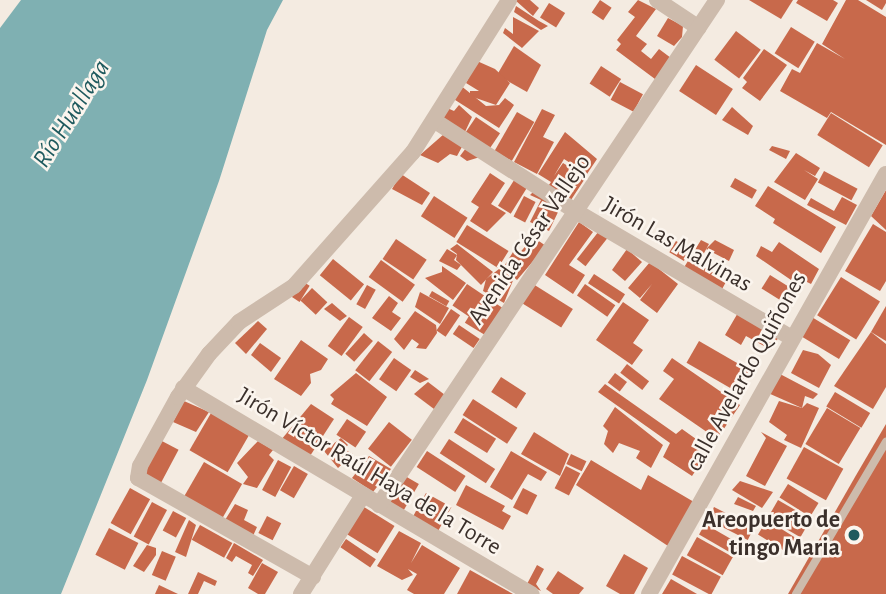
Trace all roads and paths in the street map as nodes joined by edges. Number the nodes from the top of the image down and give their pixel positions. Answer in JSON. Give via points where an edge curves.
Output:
{"nodes":[{"id":1,"x":509,"y":0,"type":"edge"},
{"id":2,"x":657,"y":0,"type":"edge"},
{"id":3,"x":717,"y":0,"type":"edge"},
{"id":4,"x":699,"y":28,"type":"junction"},
{"id":5,"x":435,"y":121,"type":"junction"},
{"id":6,"x":886,"y":174,"type":"edge"},
{"id":7,"x":577,"y":212,"type":"junction"},
{"id":8,"x":792,"y":338,"type":"junction"},
{"id":9,"x":183,"y":388,"type":"junction"},
{"id":10,"x":886,"y":442,"type":"edge"},
{"id":11,"x":363,"y":495,"type":"junction"},
{"id":12,"x":379,"y":505,"type":"junction"},
{"id":13,"x":313,"y":577,"type":"junction"},
{"id":14,"x":301,"y":594,"type":"edge"},
{"id":15,"x":532,"y":594,"type":"edge"},
{"id":16,"x":649,"y":594,"type":"edge"},
{"id":17,"x":796,"y":594,"type":"edge"}],
"edges":[{"from":1,"to":5,"type":"street"},
{"from":2,"to":4,"type":"street"},
{"from":3,"to":4,"type":"street","name":"Avenida César Vallejo"},
{"from":4,"to":7,"type":"street","name":"Avenida César Vallejo"},
{"from":5,"to":7,"type":"street","name":"Jirón Las Malvinas"},
{"from":5,"to":9,"type":"street","via":[[294,286],[239,322]]},
{"from":6,"to":8,"type":"street","name":"calle Avelardo Quiñones"},
{"from":7,"to":8,"type":"street","name":"Jirón Las Malvinas"},
{"from":7,"to":12,"type":"street","name":"Avenida César Vallejo"},
{"from":8,"to":16,"type":"street","name":"calle Avelardo Quiñones"},
{"from":9,"to":11,"type":"street","name":"Jirón Víctor Raúl Haya de la Torre"},
{"from":9,"to":13,"type":"street","via":[[140,466],[138,478]]},
{"from":10,"to":17,"type":"lane"},
{"from":11,"to":12,"type":"street","name":"Jirón Víctor Raúl Haya de la Torre"},
{"from":11,"to":13,"type":"street"},
{"from":12,"to":15,"type":"street","name":"Jirón Víctor Raúl Haya de la Torre"},
{"from":13,"to":14,"type":"street"}]}
